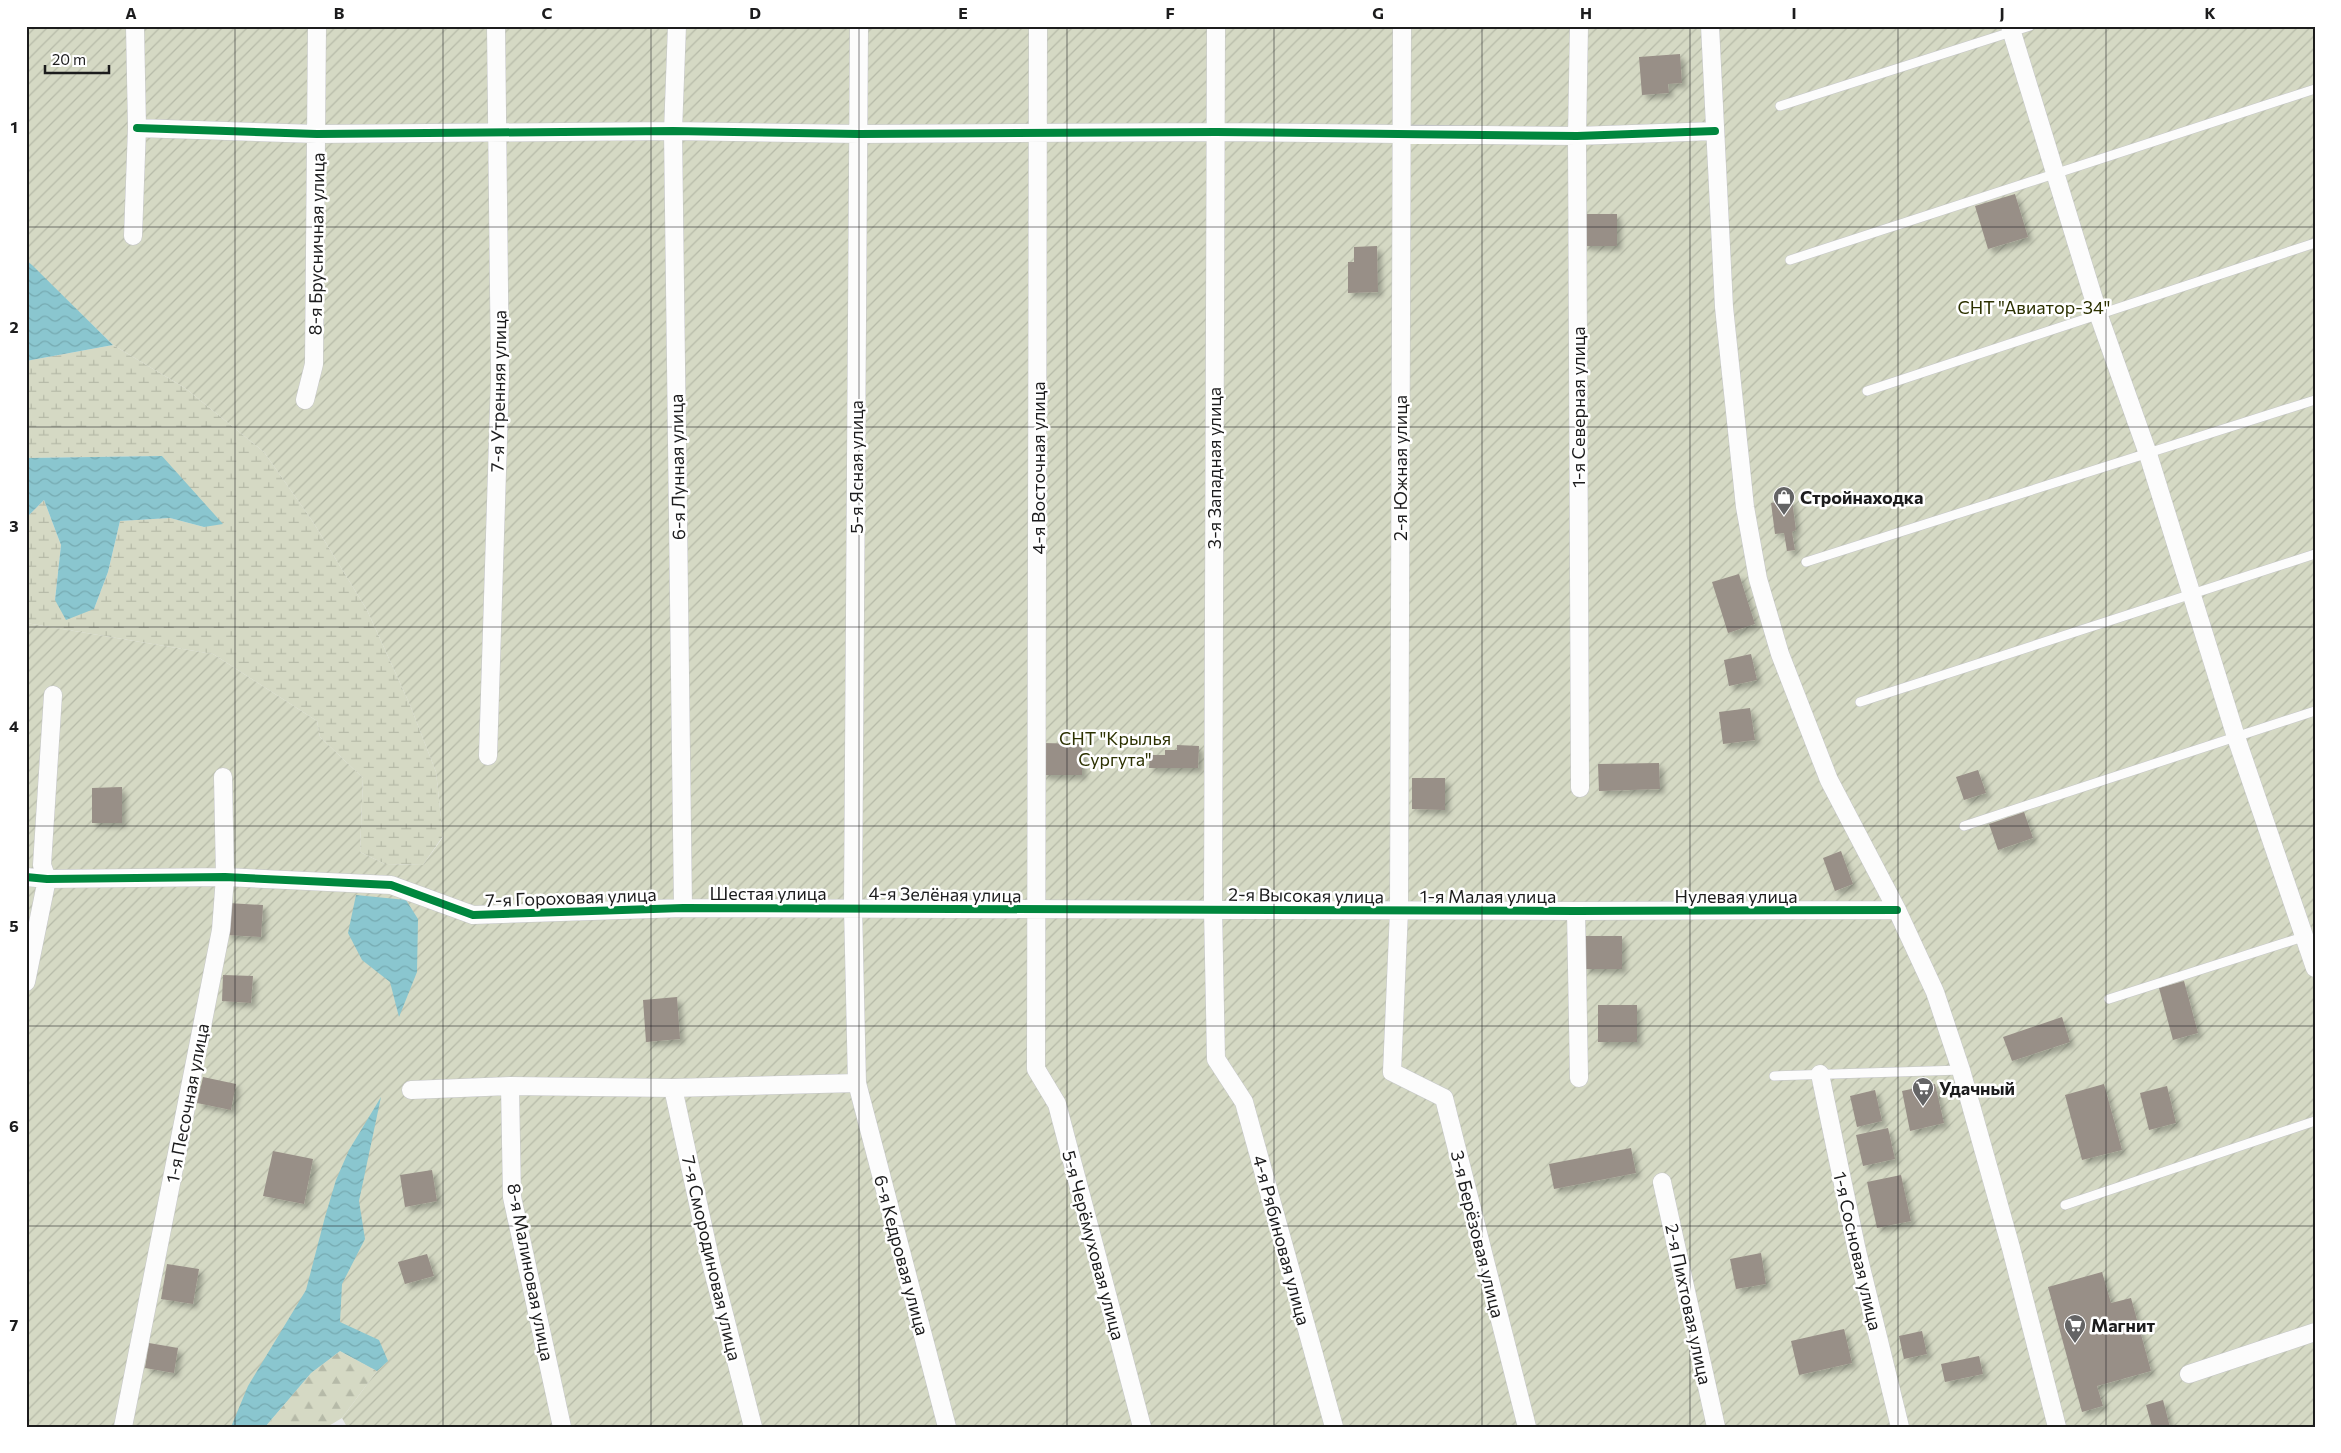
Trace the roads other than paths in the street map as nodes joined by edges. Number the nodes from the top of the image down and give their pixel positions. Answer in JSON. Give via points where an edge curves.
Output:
{"nodes":[{"id":1,"x":136,"y":26,"type":"edge"},
{"id":2,"x":317,"y":26,"type":"edge"},
{"id":3,"x":496,"y":26,"type":"edge"},
{"id":4,"x":677,"y":26,"type":"edge"},
{"id":5,"x":859,"y":26,"type":"edge"},
{"id":6,"x":1038,"y":26,"type":"edge"},
{"id":7,"x":1216,"y":26,"type":"edge"},
{"id":8,"x":1402,"y":26,"type":"edge"},
{"id":9,"x":1579,"y":26,"type":"edge"},
{"id":10,"x":1710,"y":26,"type":"edge"},
{"id":11,"x":2030,"y":26,"type":"edge"},
{"id":12,"x":2011,"y":29,"type":"edge"},
{"id":13,"x":2315,"y":89,"type":"edge"},
{"id":14,"x":1780,"y":106,"type":"dead end"},
{"id":15,"x":137,"y":128,"type":"junction"},
{"id":16,"x":673,"y":131,"type":"junction"},
{"id":17,"x":1715,"y":131,"type":"junction"},
{"id":18,"x":1038,"y":132,"type":"junction"},
{"id":19,"x":1216,"y":132,"type":"junction"},
{"id":20,"x":496,"y":133,"type":"junction"},
{"id":21,"x":317,"y":134,"type":"junction"},
{"id":22,"x":859,"y":134,"type":"junction"},
{"id":23,"x":1401,"y":136,"type":"junction"},
{"id":24,"x":1577,"y":136,"type":"junction"},
{"id":25,"x":2055,"y":174,"type":"junction"},
{"id":26,"x":133,"y":236,"type":"dead end"},
{"id":27,"x":2315,"y":243,"type":"edge"},
{"id":28,"x":1790,"y":260,"type":"dead end"},
{"id":29,"x":2098,"y":316,"type":"junction"},
{"id":30,"x":1867,"y":391,"type":"dead end"},
{"id":31,"x":305,"y":400,"type":"dead end"},
{"id":32,"x":2315,"y":400,"type":"edge"},
{"id":33,"x":2148,"y":454,"type":"junction"},
{"id":34,"x":2315,"y":554,"type":"edge"},
{"id":35,"x":1806,"y":562,"type":"dead end"},
{"id":36,"x":2191,"y":596,"type":"junction"},
{"id":37,"x":53,"y":694,"type":"dead end"},
{"id":38,"x":1860,"y":702,"type":"dead end"},
{"id":39,"x":2315,"y":712,"type":"edge"},
{"id":40,"x":2236,"y":737,"type":"junction"},
{"id":41,"x":488,"y":756,"type":"dead end"},
{"id":42,"x":223,"y":777,"type":"dead end"},
{"id":43,"x":1580,"y":788,"type":"dead end"},
{"id":44,"x":1964,"y":826,"type":"dead end"},
{"id":45,"x":26,"y":877,"type":"edge"},
{"id":46,"x":225,"y":877,"type":"junction"},
{"id":47,"x":47,"y":879,"type":"junction"},
{"id":48,"x":853,"y":907,"type":"junction"},
{"id":49,"x":683,"y":908,"type":"junction"},
{"id":50,"x":1213,"y":909,"type":"junction"},
{"id":51,"x":1037,"y":910,"type":"junction"},
{"id":52,"x":1897,"y":910,"type":"junction"},
{"id":53,"x":1399,"y":911,"type":"junction"},
{"id":54,"x":1576,"y":912,"type":"junction"},
{"id":55,"x":2303,"y":938,"type":"junction"},
{"id":56,"x":2314,"y":963,"type":"edge"},
{"id":57,"x":26,"y":982,"type":"edge"},
{"id":58,"x":2109,"y":999,"type":"dead end"},
{"id":59,"x":1216,"y":1059,"type":"joint"},
{"id":60,"x":1036,"y":1069,"type":"joint"},
{"id":61,"x":1961,"y":1070,"type":"junction"},
{"id":62,"x":1392,"y":1072,"type":"joint"},
{"id":63,"x":1820,"y":1074,"type":"junction"},
{"id":64,"x":1774,"y":1076,"type":"dead end"},
{"id":65,"x":1579,"y":1078,"type":"dead end"},
{"id":66,"x":857,"y":1082,"type":"junction"},
{"id":67,"x":510,"y":1086,"type":"junction"},
{"id":68,"x":673,"y":1088,"type":"junction"},
{"id":69,"x":411,"y":1090,"type":"dead end"},
{"id":70,"x":2315,"y":1121,"type":"edge"},
{"id":71,"x":1662,"y":1182,"type":"dead end"},
{"id":72,"x":2065,"y":1205,"type":"dead end"},
{"id":73,"x":2315,"y":1332,"type":"edge"},
{"id":74,"x":2189,"y":1374,"type":"dead end"},
{"id":75,"x":123,"y":1427,"type":"edge"},
{"id":76,"x":562,"y":1427,"type":"edge"},
{"id":77,"x":753,"y":1427,"type":"edge"},
{"id":78,"x":947,"y":1427,"type":"edge"},
{"id":79,"x":1142,"y":1427,"type":"edge"},
{"id":80,"x":1334,"y":1427,"type":"edge"},
{"id":81,"x":1527,"y":1427,"type":"edge"},
{"id":82,"x":1716,"y":1427,"type":"edge"},
{"id":83,"x":1900,"y":1427,"type":"edge"},
{"id":84,"x":2058,"y":1427,"type":"edge"}],
"edges":[{"from":1,"to":15,"type":"street"},
{"from":2,"to":21,"type":"street","name":"8-я Брусничная улица"},
{"from":3,"to":20,"type":"street","name":"7-я Утренняя улица"},
{"from":4,"to":16,"type":"street","name":"6-я Лунная улица"},
{"from":5,"to":22,"type":"street","name":"5-я Ясная улица"},
{"from":6,"to":18,"type":"street","name":"4-я Восточная улица"},
{"from":7,"to":19,"type":"street","name":"3-я Западная улица"},
{"from":8,"to":23,"type":"street","name":"2-я Южная улица"},
{"from":9,"to":24,"type":"street","name":"1-я Северная улица"},
{"from":10,"to":17,"type":"street"},
{"from":11,"to":12,"type":"lane"},
{"from":12,"to":14,"type":"lane"},
{"from":12,"to":25,"type":"street"},
{"from":13,"to":25,"type":"lane"},
{"from":15,"to":21,"type":"street"},
{"from":15,"to":26,"type":"street"},
{"from":16,"to":20,"type":"street"},
{"from":16,"to":22,"type":"street"},
{"from":16,"to":49,"type":"street","name":"6-я Лунная улица"},
{"from":17,"to":24,"type":"street"},
{"from":17,"to":52,"type":"street","via":[[1724,308],[1734,415],[1758,579],[1780,654],[1829,780]]},
{"from":18,"to":19,"type":"street"},
{"from":18,"to":22,"type":"street"},
{"from":18,"to":51,"type":"street","name":"4-я Восточная улица"},
{"from":19,"to":23,"type":"street"},
{"from":19,"to":50,"type":"street","name":"3-я Западная улица"},
{"from":20,"to":21,"type":"street"},
{"from":20,"to":41,"type":"street","name":"7-я Утренняя улица","via":[[500,377]]},
{"from":21,"to":31,"type":"street","name":"8-я Брусничная улица","via":[[314,364]]},
{"from":22,"to":48,"type":"street","name":"5-я Ясная улица"},
{"from":23,"to":24,"type":"street"},
{"from":23,"to":53,"type":"street","name":"2-я Южная улица"},
{"from":24,"to":43,"type":"street","name":"1-я Северная улица"},
{"from":25,"to":28,"type":"lane"},
{"from":25,"to":29,"type":"street"},
{"from":27,"to":29,"type":"lane"},
{"from":29,"to":30,"type":"lane"},
{"from":29,"to":33,"type":"street"},
{"from":32,"to":33,"type":"lane"},
{"from":33,"to":35,"type":"lane"},
{"from":33,"to":36,"type":"street"},
{"from":34,"to":36,"type":"lane"},
{"from":36,"to":38,"type":"lane"},
{"from":36,"to":40,"type":"street"},
{"from":37,"to":47,"type":"street","via":[[42,865]]},
{"from":39,"to":40,"type":"lane"},
{"from":40,"to":44,"type":"lane"},
{"from":40,"to":55,"type":"street"},
{"from":42,"to":46,"type":"street","name":"1-я Песочная улица"},
{"from":45,"to":47,"type":"street","name":"7-я Гороховая улица"},
{"from":46,"to":47,"type":"street","name":"7-я Гороховая улица"},
{"from":46,"to":49,"type":"street","name":"7-я Гороховая улица","via":[[390,885],[474,915]]},
{"from":46,"to":75,"type":"street","name":"1-я Песочная улица","via":[[221,930]]},
{"from":47,"to":57,"type":"street"},
{"from":48,"to":49,"type":"street","name":"Шестая улица"},
{"from":48,"to":51,"type":"street","name":"4-я Зелёная улица"},
{"from":48,"to":66,"type":"street","name":"5-я Ясная улица"},
{"from":50,"to":51,"type":"street","name":"2-я Высокая улица"},
{"from":50,"to":53,"type":"street","name":"2-я Высокая улица"},
{"from":50,"to":59,"type":"street","name":"3-я Западная улица"},
{"from":51,"to":60,"type":"street","name":"4-я Зелёная улица"},
{"from":52,"to":54,"type":"street","name":"Нулевая улица"},
{"from":52,"to":61,"type":"street","via":[[1935,992]]},
{"from":53,"to":54,"type":"street","name":"1-я Малая улица"},
{"from":53,"to":62,"type":"street","name":"2-я Высокая улица"},
{"from":54,"to":65,"type":"street","name":"1-я Малая улица"},
{"from":55,"to":56,"type":"street"},
{"from":55,"to":58,"type":"lane"},
{"from":59,"to":80,"type":"street","name":"4-я Рябиновая улица","via":[[1244,1102]]},
{"from":60,"to":79,"type":"street","name":"5-я Черёмуховая улица","via":[[1057,1104]]},
{"from":61,"to":63,"type":"lane"},
{"from":61,"to":84,"type":"street"},
{"from":62,"to":81,"type":"street","name":"3-я Берёзовая улица","via":[[1444,1098]]},
{"from":63,"to":64,"type":"lane"},
{"from":63,"to":83,"type":"street","name":"1-я Сосновая улица","via":[[1857,1251]]},
{"from":66,"to":68,"type":"street"},
{"from":66,"to":78,"type":"street","name":"6-я Кедровая улица"},
{"from":67,"to":68,"type":"street"},
{"from":67,"to":69,"type":"street"},
{"from":67,"to":76,"type":"street","name":"8-я Малиновая улица","via":[[512,1197]]},
{"from":68,"to":77,"type":"street","name":"7-я Смородиновая улица","via":[[710,1263]]},
{"from":70,"to":72,"type":"lane"},
{"from":71,"to":82,"type":"street","name":"2-я Пихтовая улица"},
{"from":73,"to":74,"type":"street"}]}
